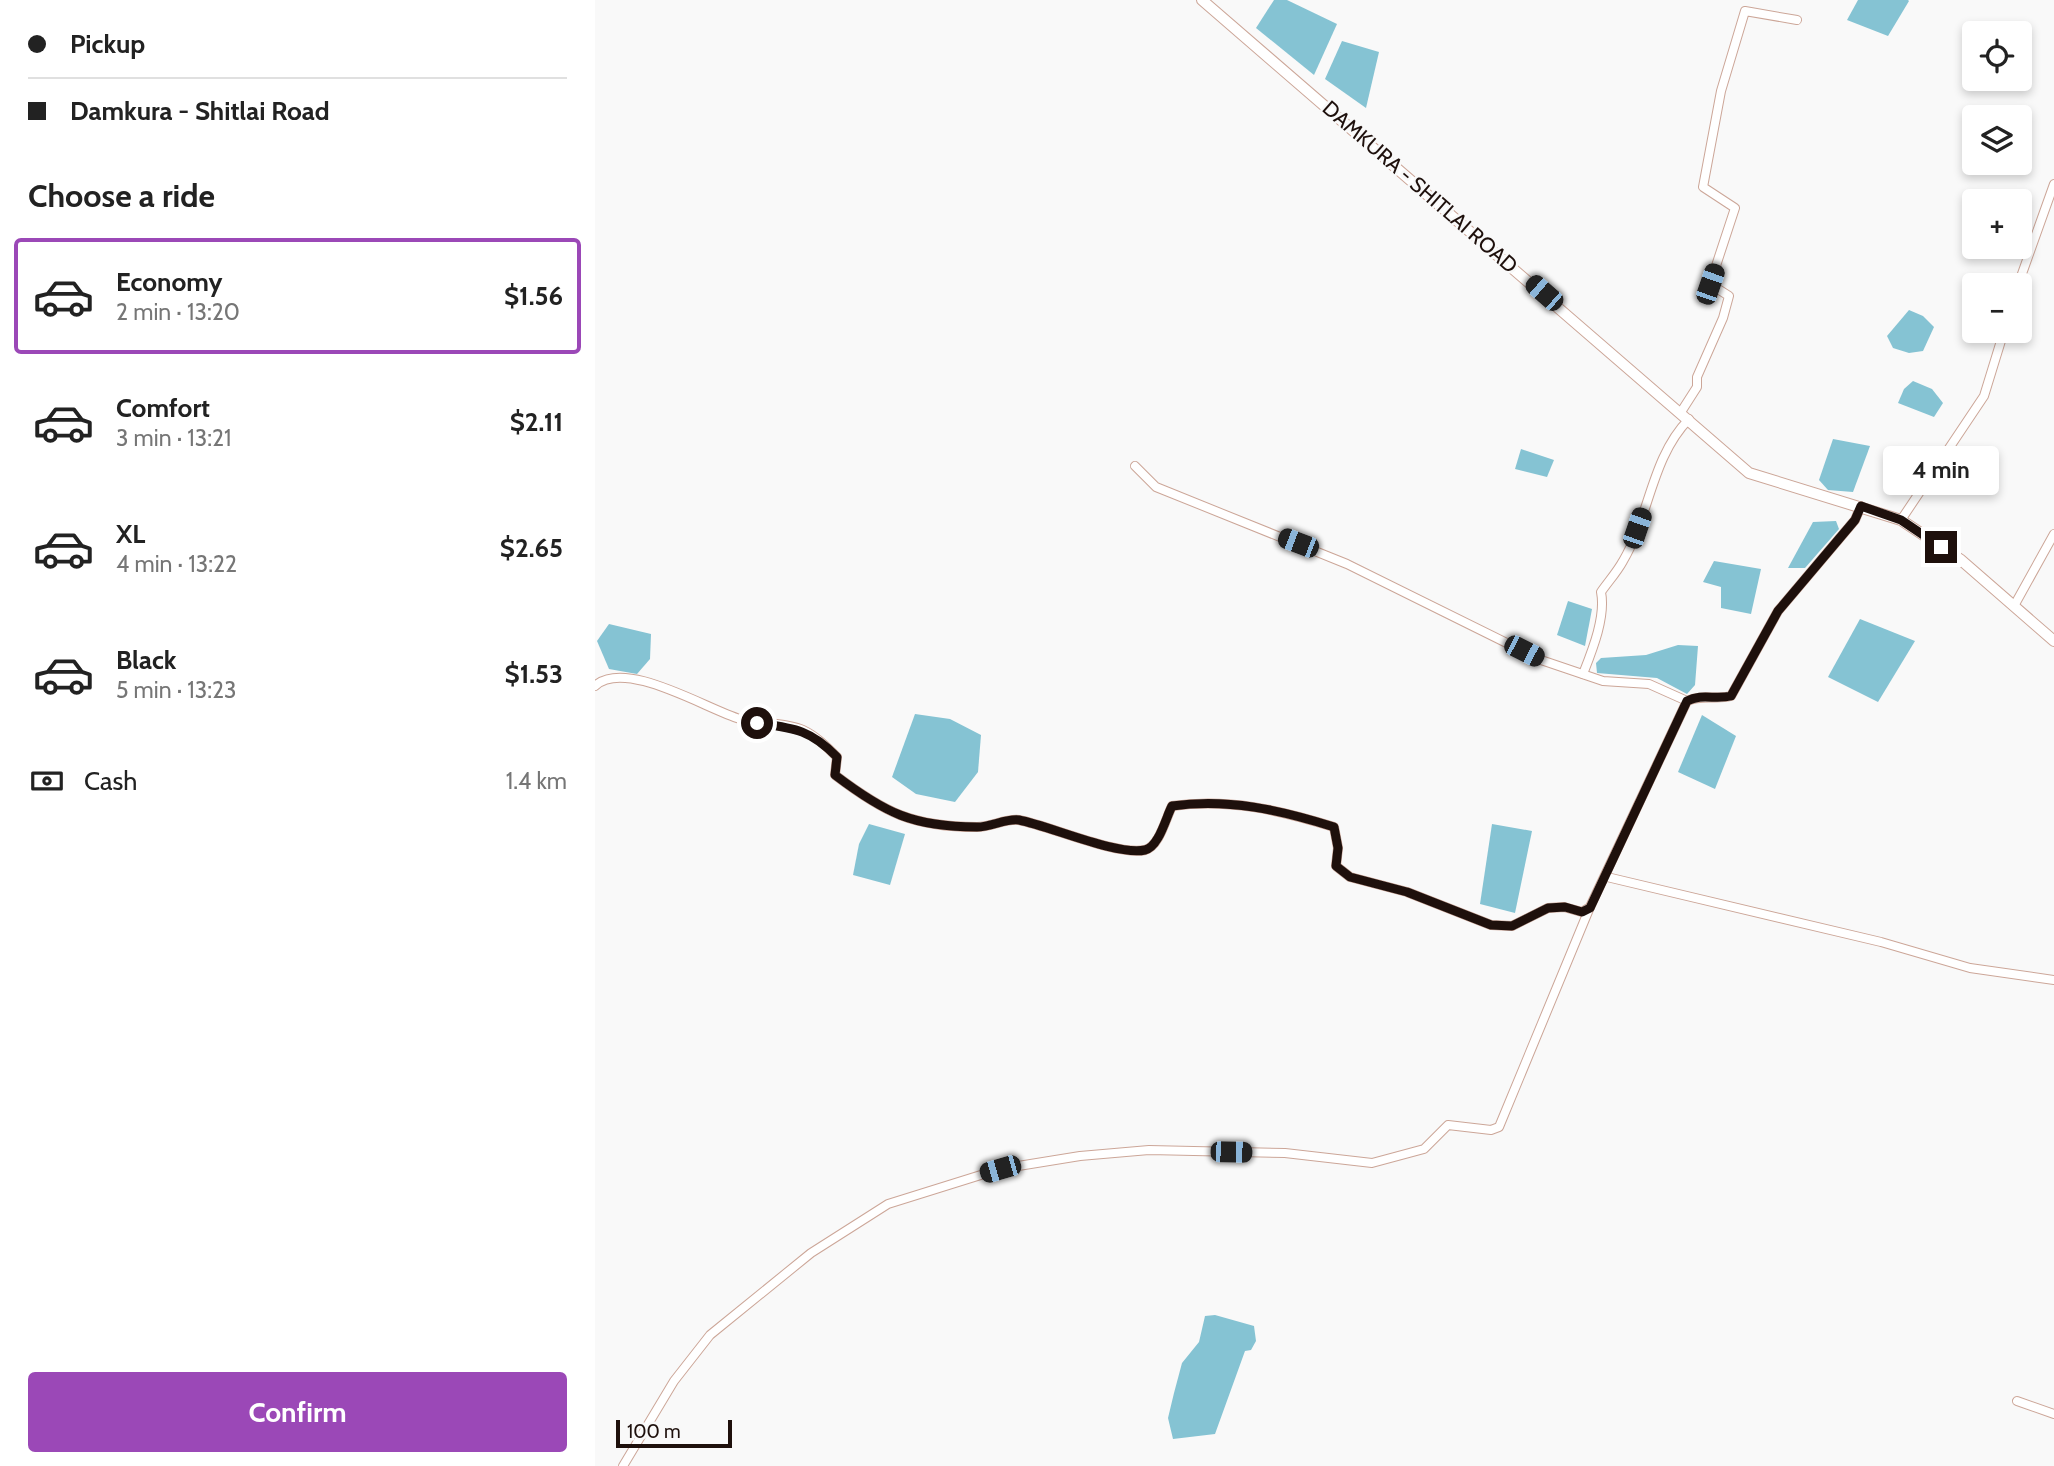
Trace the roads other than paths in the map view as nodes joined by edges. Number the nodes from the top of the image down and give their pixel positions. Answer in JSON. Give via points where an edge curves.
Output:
{"nodes":[{"id":1,"x":1202,"y":0,"type":"edge"},
{"id":2,"x":1797,"y":20,"type":"dead end"},
{"id":3,"x":2054,"y":184,"type":"edge"},
{"id":4,"x":2022,"y":273,"type":"edge"},
{"id":5,"x":2000,"y":343,"type":"edge"},
{"id":6,"x":1685,"y":415,"type":"junction"},
{"id":7,"x":1135,"y":466,"type":"dead end"},
{"id":8,"x":1861,"y":506,"type":"junction"},
{"id":9,"x":1901,"y":520,"type":"junction"},
{"id":10,"x":2054,"y":534,"type":"edge"},
{"id":11,"x":2014,"y":606,"type":"junction"},
{"id":12,"x":2054,"y":641,"type":"edge"},
{"id":13,"x":1583,"y":674,"type":"junction"},
{"id":14,"x":595,"y":686,"type":"edge"},
{"id":15,"x":1687,"y":701,"type":"junction"},
{"id":16,"x":1607,"y":877,"type":"junction"},
{"id":17,"x":1590,"y":908,"type":"junction"},
{"id":18,"x":2054,"y":980,"type":"edge"},
{"id":19,"x":2017,"y":1401,"type":"dead end"},
{"id":20,"x":2054,"y":1415,"type":"edge"},
{"id":21,"x":623,"y":1466,"type":"edge"}],
"edges":[{"from":1,"to":6,"type":"street","name":"DAMKURA - SHITLAI ROAD"},
{"from":2,"to":6,"type":"street","via":[[1745,11],[1721,90],[1703,187],[1735,208],[1710,284],[1729,296]]},
{"from":3,"to":4,"type":"street"},
{"from":5,"to":9,"type":"street","via":[[1984,397]]},
{"from":6,"to":8,"type":"street","name":"DAMKURA - SHITLAI ROAD","via":[[1749,472]]},
{"from":6,"to":13,"type":"street","via":[[1663,457],[1623,562],[1601,592],[1596,635]]},
{"from":7,"to":13,"type":"street","via":[[1156,487],[1316,550],[1541,660]]},
{"from":8,"to":9,"type":"street","name":"DAMKURA - SHITLAI ROAD"},
{"from":8,"to":15,"type":"street","via":[[1855,520],[1778,611],[1731,696],[1698,695]]},
{"from":9,"to":11,"type":"street","name":"DAMKURA - SHITLAI ROAD","via":[[1961,560]]},
{"from":10,"to":11,"type":"street"},
{"from":11,"to":12,"type":"street","name":"DAMKURA - SHITLAI ROAD"},
{"from":13,"to":15,"type":"street","via":[[1603,681],[1649,684]]},
{"from":14,"to":17,"type":"street","via":[[602,680],[630,678],[720,713],[802,729],[837,757],[835,775],[869,801],[895,815],[935,825],[991,827],[1016,819],[1124,849],[1145,850],[1154,845],[1172,806],[1206,801],[1237,804],[1334,827],[1336,866],[1350,877],[1407,892],[1491,925],[1512,926],[1548,908],[1582,912]]},
{"from":15,"to":16,"type":"street"},
{"from":16,"to":17,"type":"street"},
{"from":16,"to":18,"type":"street","via":[[1881,942],[1970,968]]},
{"from":17,"to":21,"type":"street","via":[[1499,1127],[1448,1125],[1424,1149],[1372,1163],[1285,1153],[1150,1150],[1080,1156],[1000,1169],[888,1204],[811,1253],[710,1335],[674,1381]]},
{"from":19,"to":20,"type":"street"}]}
